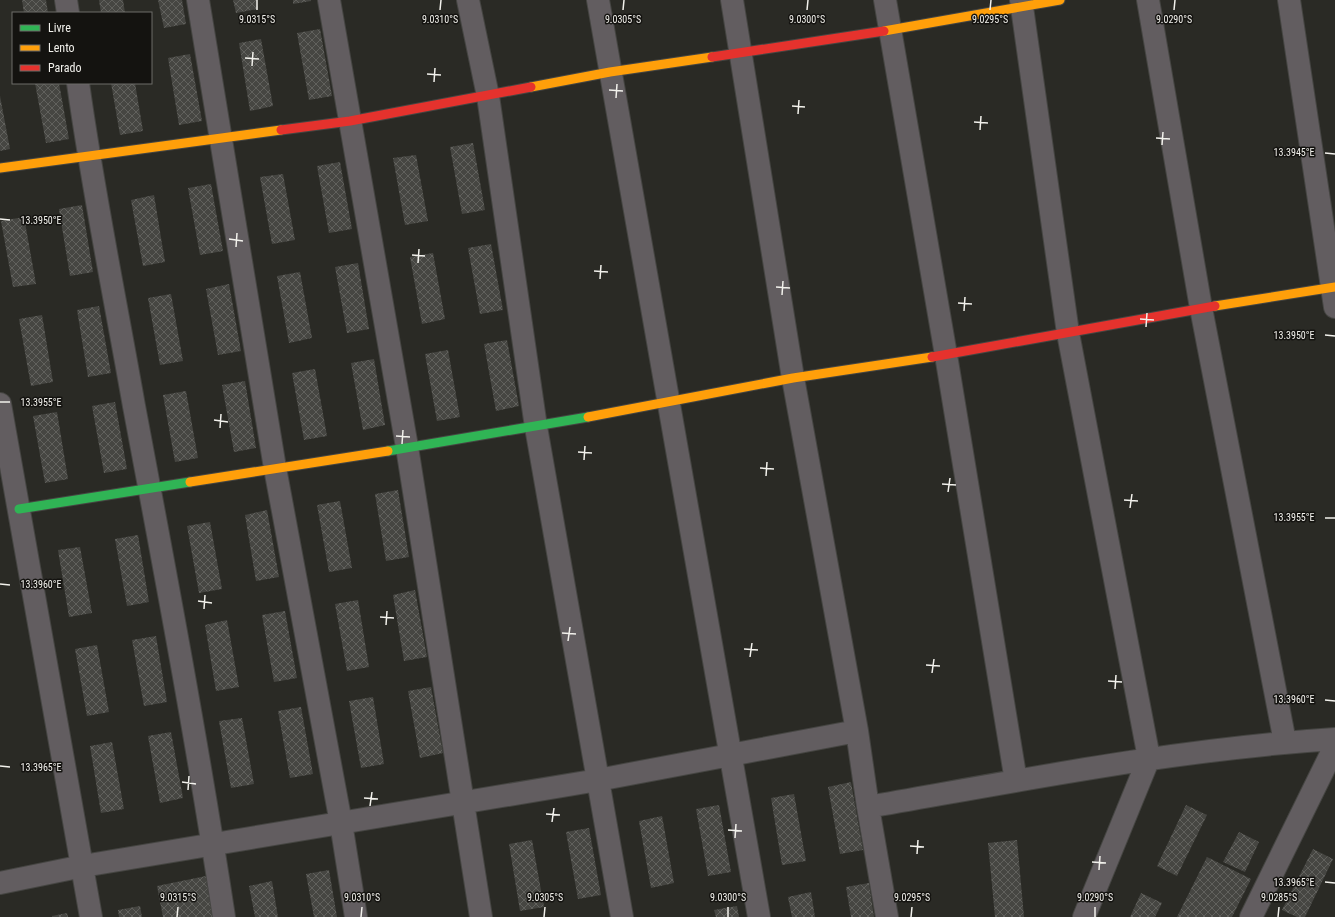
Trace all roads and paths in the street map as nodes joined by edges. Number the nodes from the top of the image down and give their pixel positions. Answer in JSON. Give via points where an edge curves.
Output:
{"nodes":[{"id":1,"x":66,"y":0,"type":"edge"},
{"id":2,"x":198,"y":0,"type":"edge"},
{"id":3,"x":329,"y":0,"type":"edge"},
{"id":4,"x":468,"y":0,"type":"edge"},
{"id":5,"x":598,"y":0,"type":"edge"},
{"id":6,"x":732,"y":0,"type":"edge"},
{"id":7,"x":885,"y":0,"type":"edge"},
{"id":8,"x":1060,"y":0,"type":"edge"},
{"id":9,"x":1148,"y":0,"type":"edge"},
{"id":10,"x":1289,"y":0,"type":"edge"},
{"id":11,"x":1021,"y":3,"type":"edge"},
{"id":12,"x":68,"y":12,"type":"edge"},
{"id":13,"x":890,"y":30,"type":"junction"},
{"id":14,"x":740,"y":52,"type":"junction"},
{"id":15,"x":610,"y":72,"type":"junction"},
{"id":16,"x":78,"y":84,"type":"edge"},
{"id":17,"x":488,"y":96,"type":"junction"},
{"id":18,"x":350,"y":121,"type":"junction"},
{"id":19,"x":222,"y":136,"type":"junction"},
{"id":20,"x":88,"y":155,"type":"junction"},
{"id":21,"x":0,"y":168,"type":"edge"},
{"id":22,"x":1334,"y":294,"type":"edge"},
{"id":23,"x":1201,"y":308,"type":"junction"},
{"id":24,"x":1068,"y":333,"type":"junction"},
{"id":25,"x":946,"y":354,"type":"junction"},
{"id":26,"x":793,"y":378,"type":"junction"},
{"id":27,"x":668,"y":401,"type":"junction"},
{"id":28,"x":0,"y":404,"type":"edge"},
{"id":29,"x":536,"y":427,"type":"junction"},
{"id":30,"x":407,"y":447,"type":"junction"},
{"id":31,"x":275,"y":468,"type":"junction"},
{"id":32,"x":150,"y":488,"type":"junction"},
{"id":33,"x":19,"y":510,"type":"junction"},
{"id":34,"x":857,"y":730,"type":"junction"},
{"id":35,"x":1335,"y":739,"type":"edge"},
{"id":36,"x":1285,"y":742,"type":"junction"},
{"id":37,"x":1335,"y":746,"type":"edge"},
{"id":38,"x":732,"y":754,"type":"junction"},
{"id":39,"x":1149,"y":758,"type":"junction"},
{"id":40,"x":598,"y":780,"type":"junction"},
{"id":41,"x":1016,"y":781,"type":"junction"},
{"id":42,"x":462,"y":804,"type":"junction"},
{"id":43,"x":868,"y":807,"type":"junction"},
{"id":44,"x":341,"y":822,"type":"junction"},
{"id":45,"x":213,"y":846,"type":"junction"},
{"id":46,"x":83,"y":866,"type":"junction"},
{"id":47,"x":0,"y":882,"type":"edge"},
{"id":48,"x":91,"y":917,"type":"edge"},
{"id":49,"x":224,"y":917,"type":"edge"},
{"id":50,"x":356,"y":917,"type":"edge"},
{"id":51,"x":481,"y":917,"type":"edge"},
{"id":52,"x":622,"y":917,"type":"edge"},
{"id":53,"x":759,"y":917,"type":"edge"},
{"id":54,"x":887,"y":917,"type":"edge"},
{"id":55,"x":1084,"y":917,"type":"edge"},
{"id":56,"x":1251,"y":917,"type":"edge"}],
"edges":[{"from":1,"to":12,"type":"street"},
{"from":2,"to":19,"type":"street"},
{"from":3,"to":18,"type":"street"},
{"from":4,"to":17,"type":"street"},
{"from":5,"to":15,"type":"street"},
{"from":6,"to":14,"type":"street"},
{"from":7,"to":13,"type":"street"},
{"from":8,"to":11,"type":"street"},
{"from":9,"to":23,"type":"street"},
{"from":10,"to":22,"type":"street"},
{"from":11,"to":13,"type":"street"},
{"from":11,"to":24,"type":"street"},
{"from":13,"to":14,"type":"street"},
{"from":13,"to":25,"type":"street"},
{"from":14,"to":15,"type":"street"},
{"from":14,"to":26,"type":"street"},
{"from":15,"to":17,"type":"street"},
{"from":15,"to":27,"type":"street"},
{"from":16,"to":20,"type":"street"},
{"from":17,"to":18,"type":"street"},
{"from":17,"to":29,"type":"street"},
{"from":18,"to":19,"type":"street"},
{"from":18,"to":30,"type":"street"},
{"from":19,"to":20,"type":"street"},
{"from":19,"to":31,"type":"street"},
{"from":20,"to":21,"type":"street"},
{"from":20,"to":32,"type":"street"},
{"from":22,"to":23,"type":"street"},
{"from":23,"to":24,"type":"street"},
{"from":23,"to":36,"type":"street"},
{"from":24,"to":25,"type":"street"},
{"from":24,"to":39,"type":"street"},
{"from":25,"to":26,"type":"street"},
{"from":25,"to":41,"type":"street"},
{"from":26,"to":27,"type":"street"},
{"from":26,"to":34,"type":"street"},
{"from":27,"to":29,"type":"street"},
{"from":27,"to":38,"type":"street"},
{"from":28,"to":33,"type":"street"},
{"from":29,"to":30,"type":"street"},
{"from":29,"to":40,"type":"street"},
{"from":30,"to":31,"type":"street"},
{"from":30,"to":42,"type":"street"},
{"from":31,"to":32,"type":"street"},
{"from":31,"to":44,"type":"street"},
{"from":32,"to":33,"type":"street"},
{"from":32,"to":45,"type":"street"},
{"from":33,"to":46,"type":"street"},
{"from":34,"to":38,"type":"street"},
{"from":34,"to":43,"type":"street"},
{"from":35,"to":36,"type":"street"},
{"from":36,"to":39,"type":"street"},
{"from":37,"to":56,"type":"street"},
{"from":38,"to":40,"type":"street"},
{"from":38,"to":53,"type":"street"},
{"from":39,"to":41,"type":"street"},
{"from":39,"to":55,"type":"street"},
{"from":40,"to":42,"type":"street"},
{"from":40,"to":52,"type":"street"},
{"from":41,"to":43,"type":"street"},
{"from":42,"to":44,"type":"street"},
{"from":42,"to":51,"type":"street"},
{"from":43,"to":54,"type":"street"},
{"from":44,"to":45,"type":"street"},
{"from":44,"to":50,"type":"street"},
{"from":45,"to":46,"type":"street"},
{"from":45,"to":49,"type":"street"},
{"from":46,"to":47,"type":"street"},
{"from":46,"to":48,"type":"street"}]}
